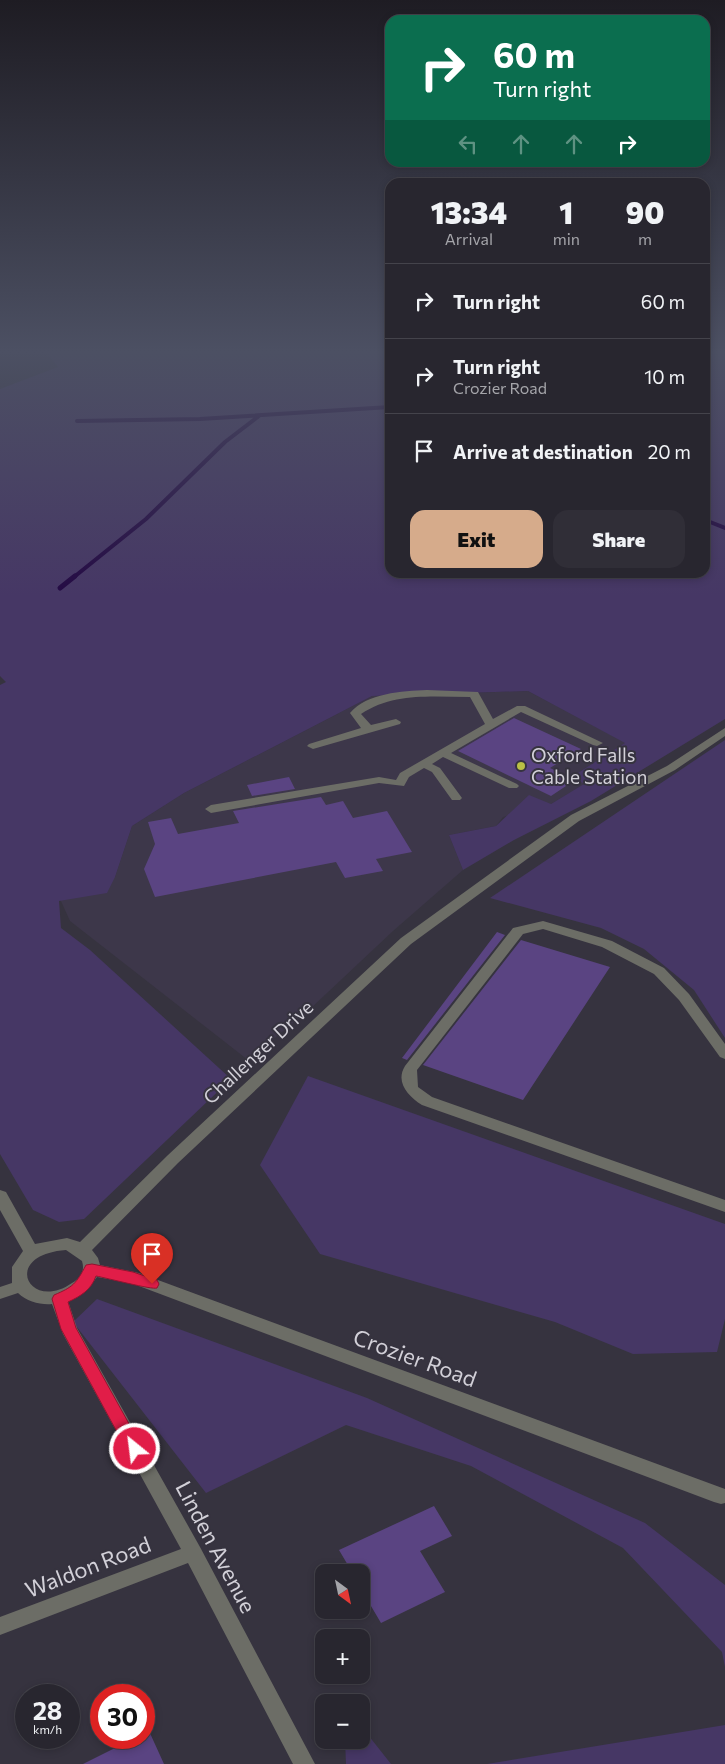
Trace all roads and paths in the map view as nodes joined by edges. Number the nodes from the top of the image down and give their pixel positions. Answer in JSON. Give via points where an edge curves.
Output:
{"nodes":[{"id":1,"x":396,"y":722,"type":"dead end"},
{"id":2,"x":491,"y":725,"type":"junction"},
{"id":3,"x":368,"y":729,"type":"junction"},
{"id":4,"x":725,"y":730,"type":"edge"},
{"id":5,"x":597,"y":743,"type":"dead end"},
{"id":6,"x":313,"y":746,"type":"dead end"},
{"id":7,"x":443,"y":753,"type":"junction"},
{"id":8,"x":424,"y":764,"type":"junction"},
{"id":9,"x":514,"y":786,"type":"dead end"},
{"id":10,"x":456,"y":798,"type":"dead end"},
{"id":11,"x":211,"y":809,"type":"dead end"},
{"id":12,"x":725,"y":1054,"type":"edge"},
{"id":13,"x":0,"y":1196,"type":"edge"},
{"id":14,"x":725,"y":1206,"type":"edge"},
{"id":15,"x":82,"y":1250,"type":"junction"},
{"id":16,"x":32,"y":1252,"type":"junction"},
{"id":17,"x":92,"y":1270,"type":"junction"},
{"id":18,"x":21,"y":1286,"type":"junction"},
{"id":19,"x":0,"y":1293,"type":"edge"},
{"id":20,"x":59,"y":1299,"type":"junction"},
{"id":21,"x":721,"y":1496,"type":"dead end"},
{"id":22,"x":193,"y":1553,"type":"junction"},
{"id":23,"x":0,"y":1626,"type":"edge"},
{"id":24,"x":304,"y":1764,"type":"edge"}],
"edges":[{"from":1,"to":3,"type":"street"},
{"from":2,"to":3,"type":"street","via":[[474,694],[391,696],[355,713]]},
{"from":2,"to":5,"type":"street","via":[[521,708]]},
{"from":2,"to":7,"type":"street"},
{"from":3,"to":6,"type":"street"},
{"from":4,"to":15,"type":"street","name":"Challenger Drive","via":[[672,768],[575,818],[406,941],[173,1159]]},
{"from":7,"to":8,"type":"street"},
{"from":7,"to":9,"type":"street"},
{"from":8,"to":10,"type":"street","via":[[436,770]]},
{"from":8,"to":11,"type":"street","via":[[404,775],[400,784],[379,780]]},
{"from":12,"to":14,"type":"street","via":[[684,997],[659,971],[607,944],[543,925],[518,931],[410,1069],[408,1084],[414,1094],[427,1101]]},
{"from":13,"to":16,"type":"street"},
{"from":15,"to":16,"type":"street","via":[[67,1244],[49,1245]]},
{"from":15,"to":17,"type":"street","via":[[88,1256]]},
{"from":16,"to":18,"type":"street","via":[[22,1263],[18,1275]]},
{"from":17,"to":20,"type":"street","via":[[75,1293]]},
{"from":17,"to":21,"type":"street","name":"Crozier Road","via":[[133,1277]]},
{"from":18,"to":19,"type":"street"},
{"from":18,"to":20,"type":"street","via":[[30,1295]]},
{"from":20,"to":22,"type":"street","name":"Linden Avenue","via":[[69,1329]]},
{"from":22,"to":23,"type":"street","name":"Waldon Road"},
{"from":22,"to":24,"type":"street","name":"Linden Avenue"}]}
